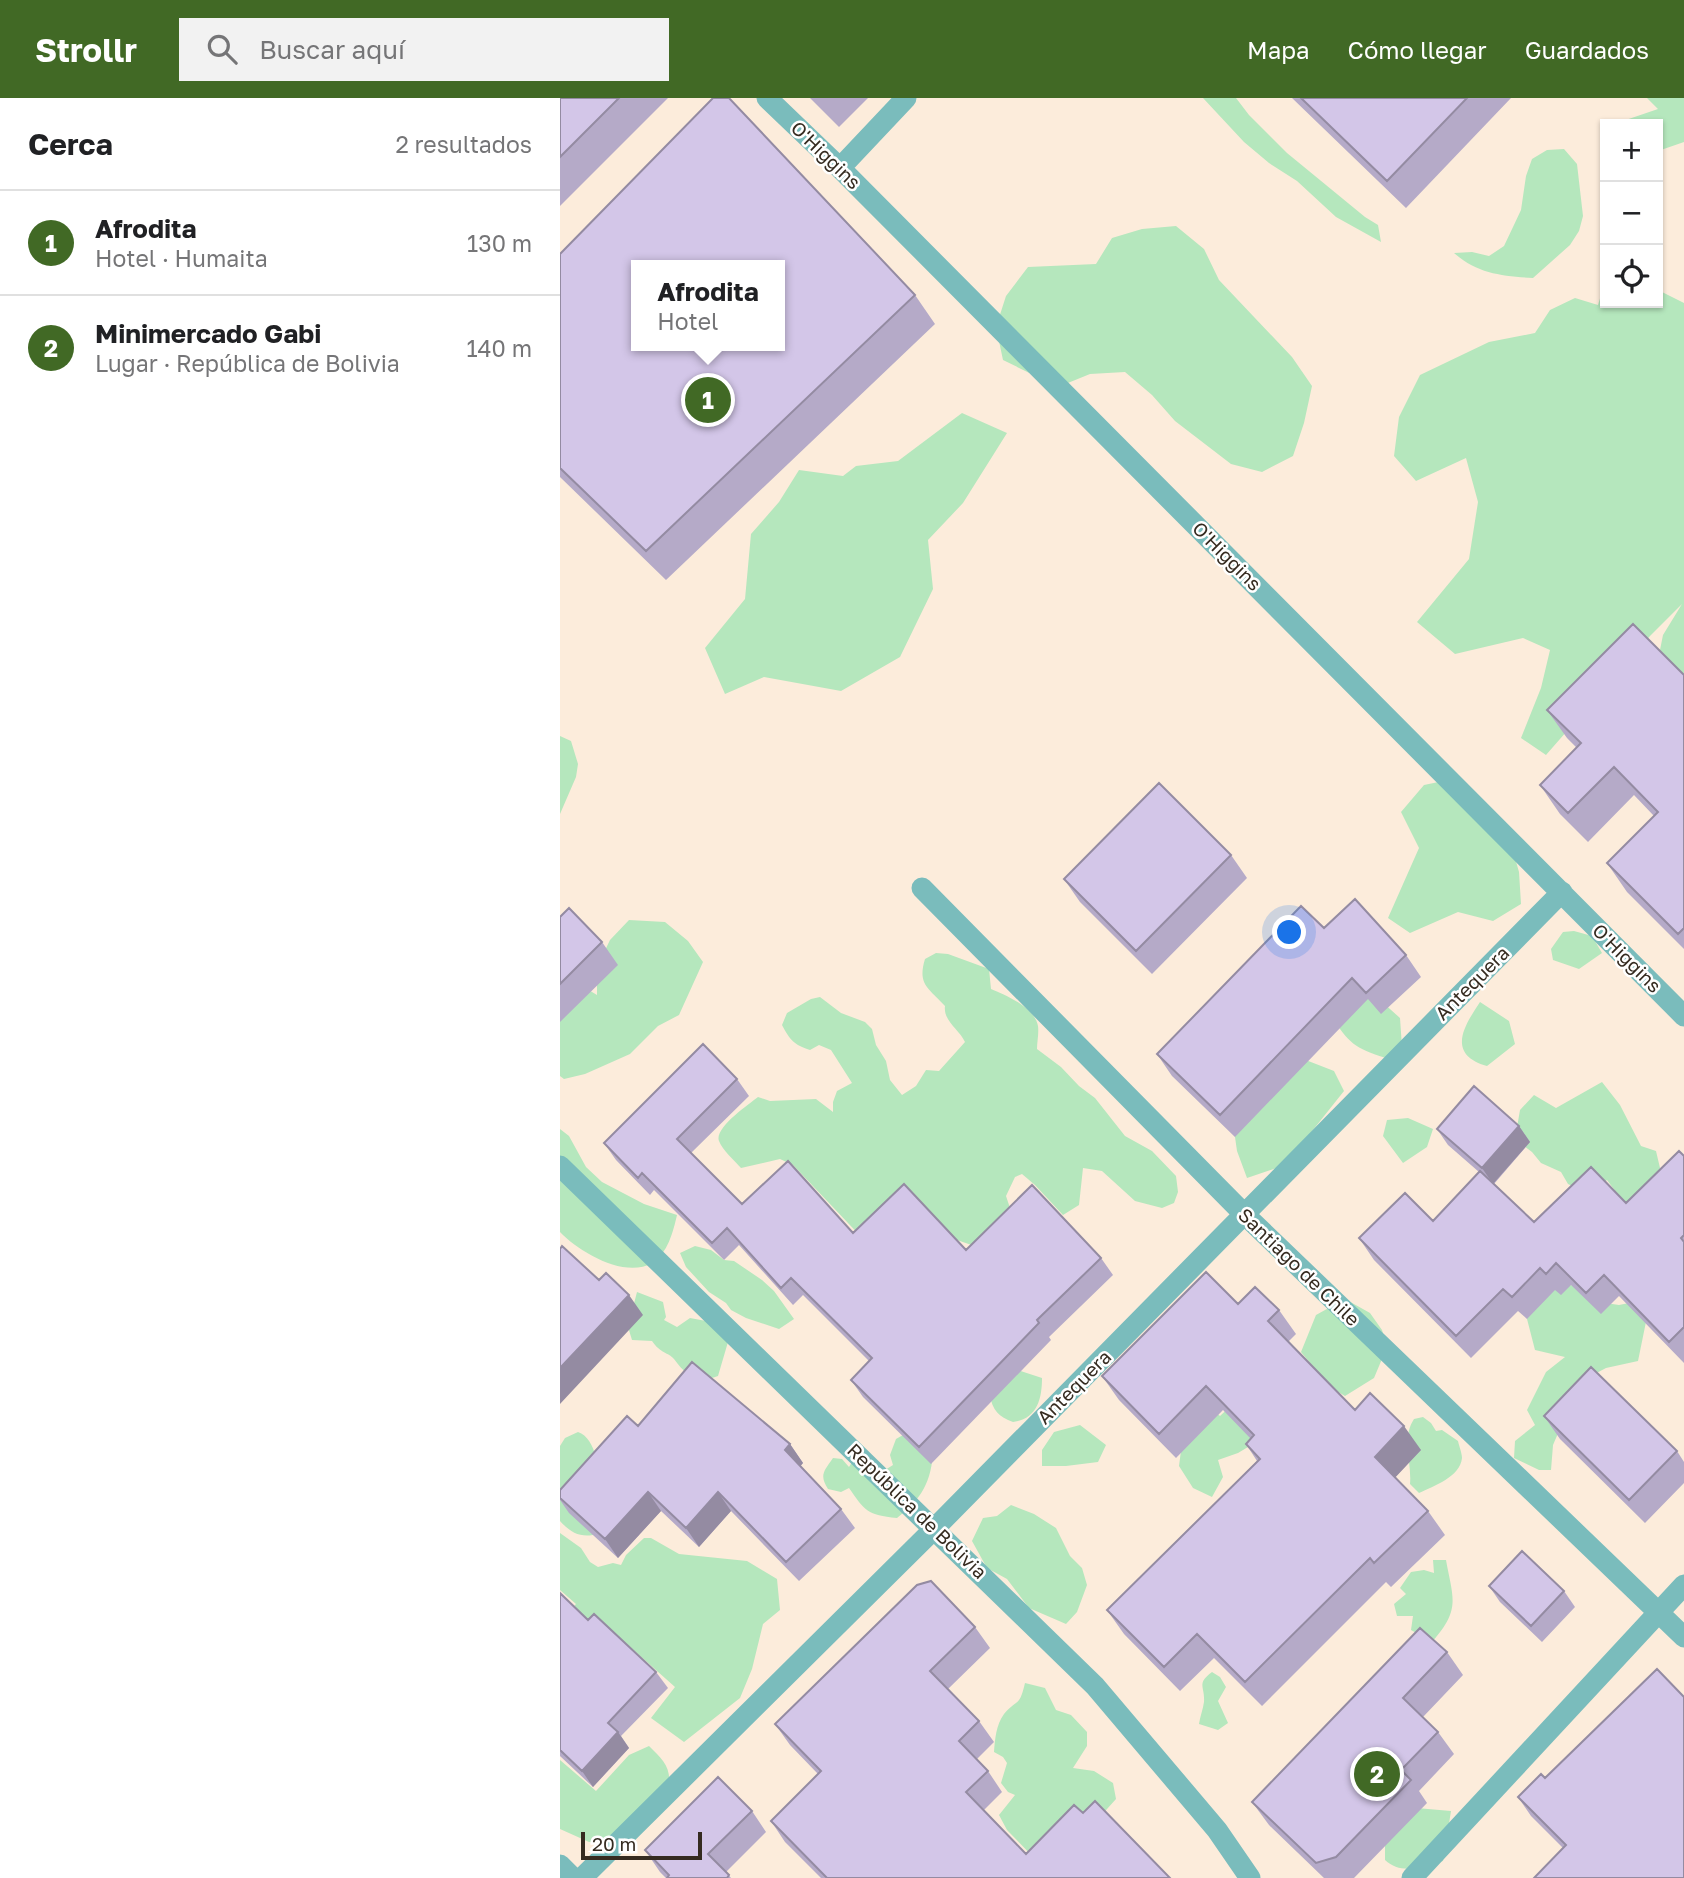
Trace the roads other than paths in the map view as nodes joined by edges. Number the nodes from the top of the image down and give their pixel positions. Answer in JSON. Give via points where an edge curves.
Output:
{"nodes":[{"id":1,"x":767,"y":98,"type":"edge"},
{"id":2,"x":906,"y":98,"type":"edge"},
{"id":3,"x":840,"y":168,"type":"junction"},
{"id":4,"x":922,"y":888,"type":"dead end"},
{"id":5,"x":1562,"y":892,"type":"junction"},
{"id":6,"x":1684,"y":1016,"type":"edge"},
{"id":7,"x":560,"y":1166,"type":"edge"},
{"id":8,"x":1244,"y":1214,"type":"junction"},
{"id":9,"x":935,"y":1528,"type":"junction"},
{"id":10,"x":1684,"y":1585,"type":"edge"},
{"id":11,"x":1658,"y":1612,"type":"junction"},
{"id":12,"x":1684,"y":1637,"type":"edge"},
{"id":13,"x":560,"y":1865,"type":"edge"},
{"id":14,"x":573,"y":1878,"type":"edge"},
{"id":15,"x":582,"y":1878,"type":"edge"},
{"id":16,"x":1250,"y":1878,"type":"edge"},
{"id":17,"x":1412,"y":1878,"type":"edge"}],
"edges":[{"from":1,"to":3,"type":"street","name":"O'Higgins"},
{"from":2,"to":3,"type":"street"},
{"from":3,"to":5,"type":"street","name":"O'Higgins"},
{"from":4,"to":8,"type":"street","name":"Santiago de Chile"},
{"from":5,"to":6,"type":"street","name":"O'Higgins"},
{"from":5,"to":8,"type":"street","name":"Antequera"},
{"from":7,"to":9,"type":"street","name":"República de Bolivia"},
{"from":8,"to":9,"type":"street","name":"Antequera"},
{"from":8,"to":11,"type":"street","name":"Santiago de Chile"},
{"from":9,"to":15,"type":"street","name":"Antequera"},
{"from":9,"to":16,"type":"street","name":"República de Bolivia","via":[[1095,1686],[1217,1830]]},
{"from":10,"to":11,"type":"street"},
{"from":11,"to":12,"type":"street","name":"Santiago de Chile"},
{"from":11,"to":17,"type":"street"},
{"from":13,"to":14,"type":"street"}]}
